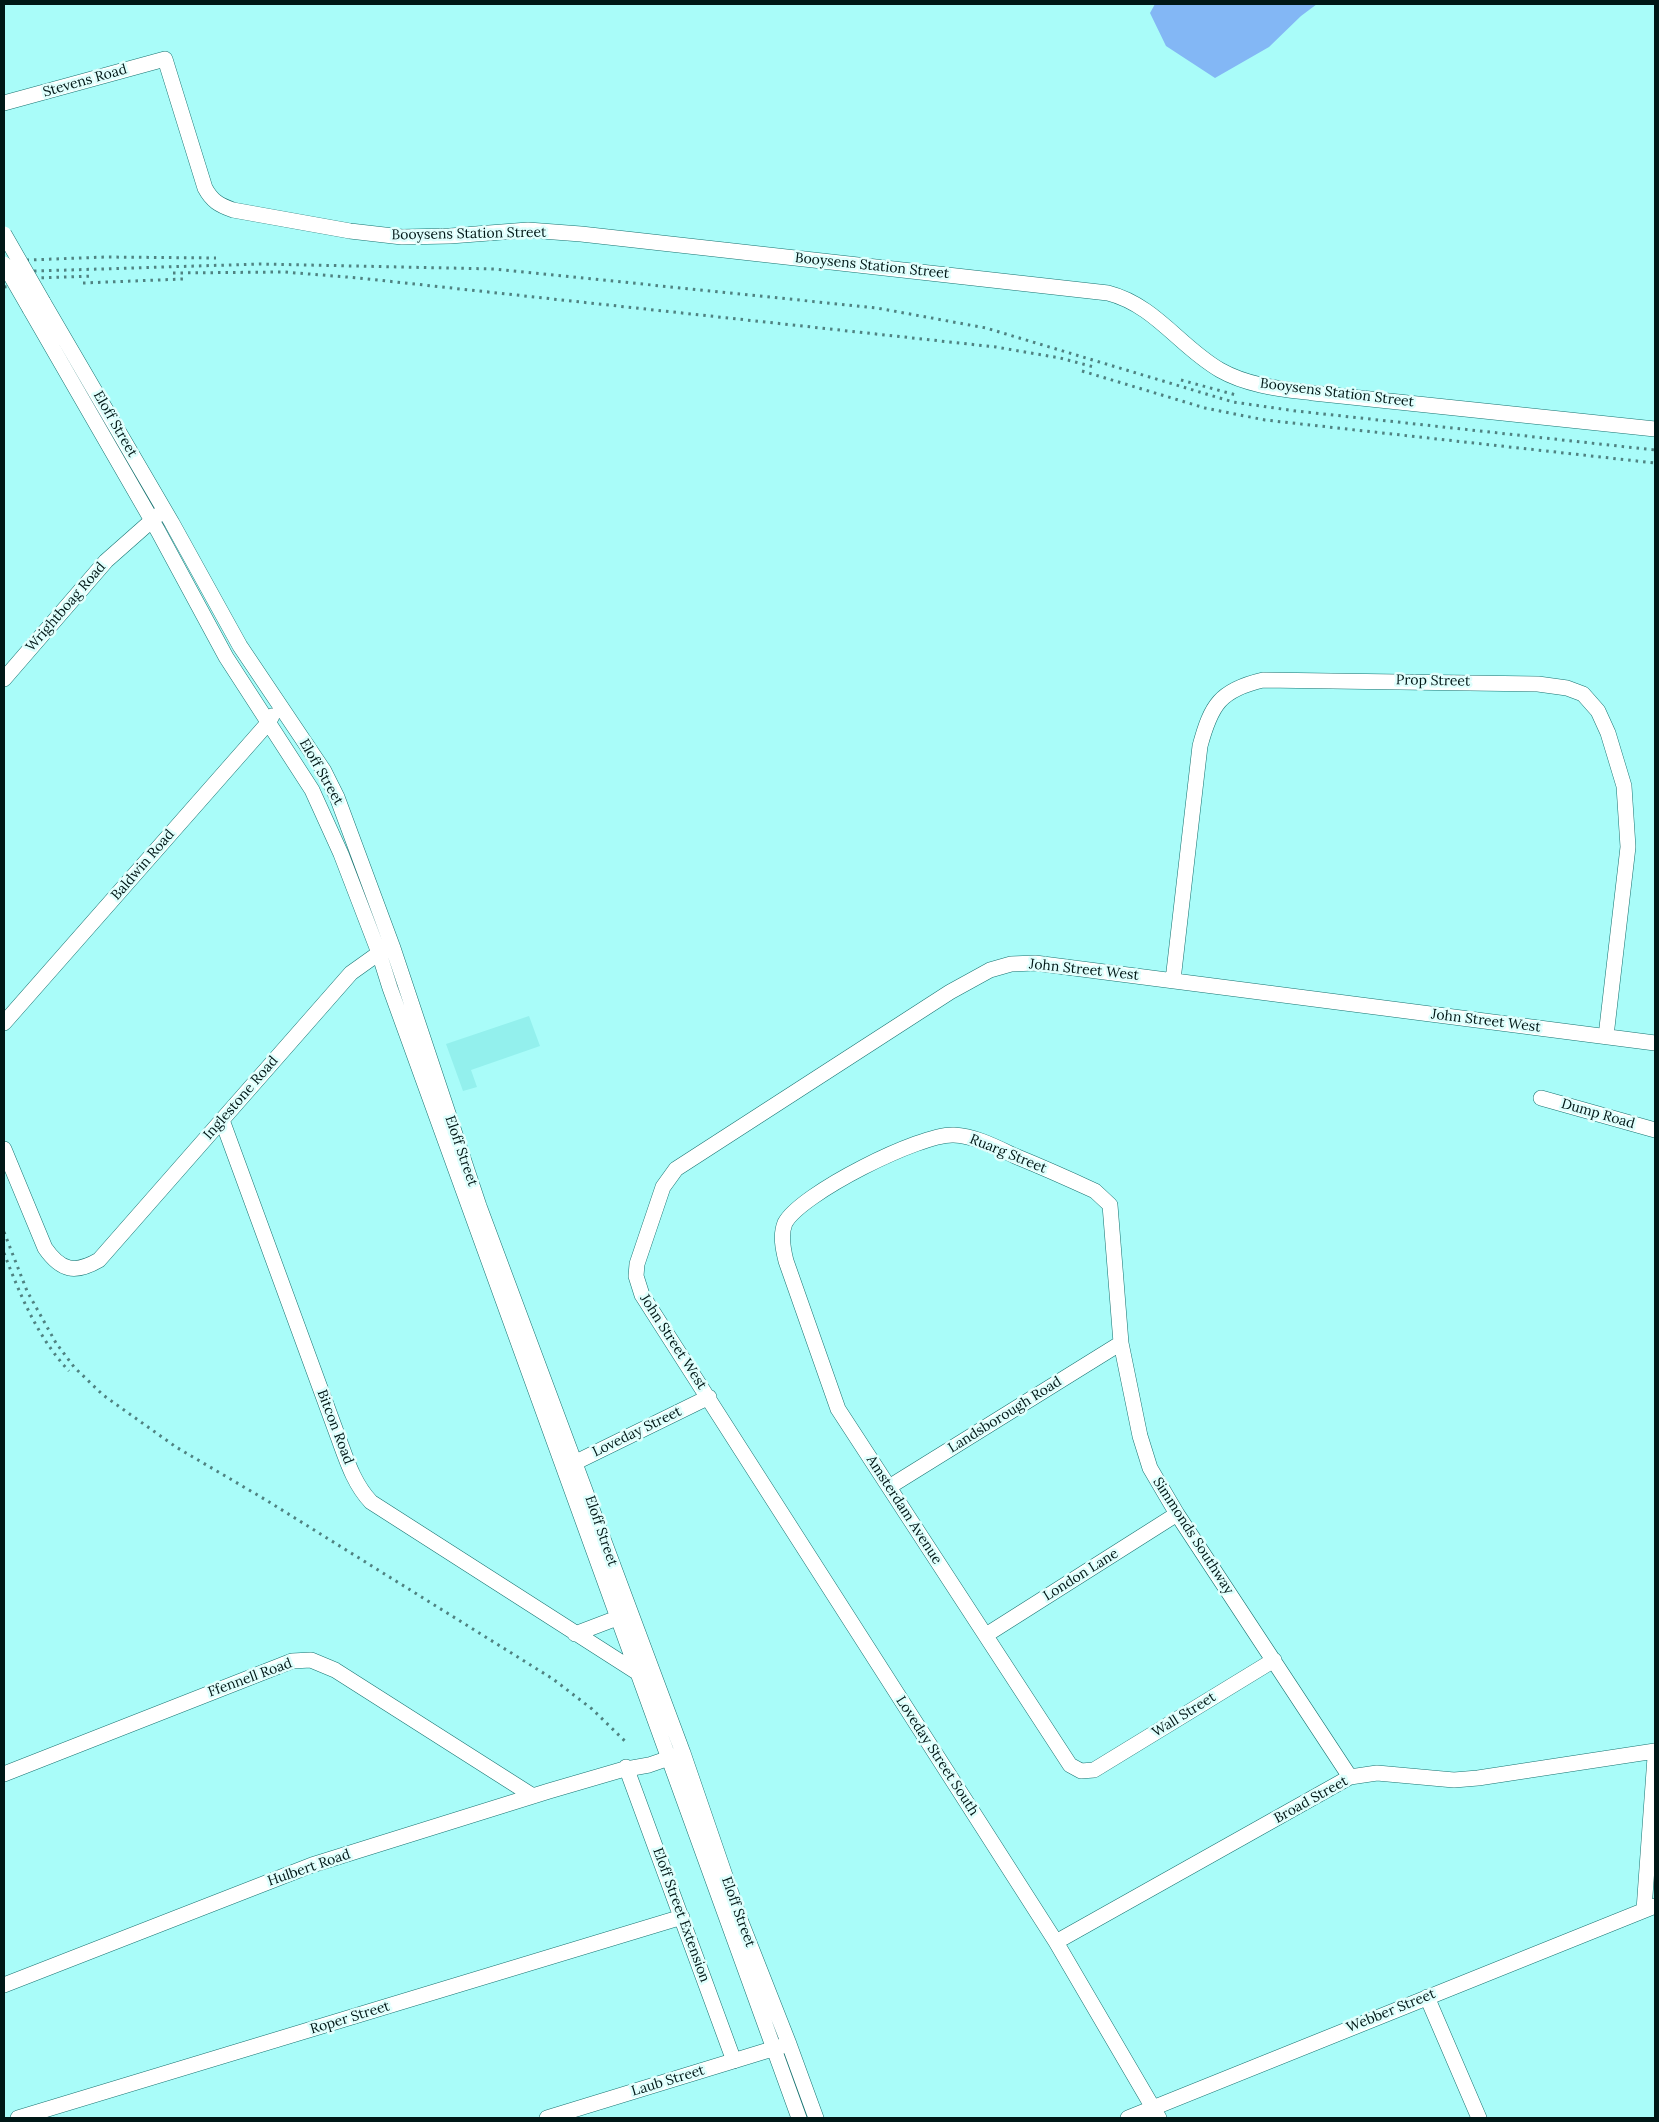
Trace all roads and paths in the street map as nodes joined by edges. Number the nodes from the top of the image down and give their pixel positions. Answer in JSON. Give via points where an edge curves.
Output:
{"nodes":[{"id":1,"x":165,"y":59,"type":"joint"},
{"id":2,"x":4,"y":104,"type":"edge"},
{"id":3,"x":4,"y":234,"type":"edge"},
{"id":4,"x":4,"y":264,"type":"edge"},
{"id":5,"x":75,"y":372,"type":"junction"},
{"id":6,"x":1655,"y":429,"type":"edge"},
{"id":7,"x":169,"y":516,"type":"junction"},
{"id":8,"x":154,"y":525,"type":"junction"},
{"id":9,"x":218,"y":607,"type":"junction"},
{"id":10,"x":204,"y":616,"type":"junction"},
{"id":11,"x":4,"y":679,"type":"edge"},
{"id":12,"x":278,"y":705,"type":"junction"},
{"id":13,"x":268,"y":723,"type":"junction"},
{"id":14,"x":393,"y":948,"type":"junction"},
{"id":15,"x":379,"y":953,"type":"junction"},
{"id":16,"x":1172,"y":980,"type":"junction"},
{"id":17,"x":4,"y":1023,"type":"edge"},
{"id":18,"x":1606,"y":1036,"type":"junction"},
{"id":19,"x":1655,"y":1043,"type":"edge"},
{"id":20,"x":1541,"y":1098,"type":"dead end"},
{"id":21,"x":439,"y":1106,"type":"junction"},
{"id":22,"x":222,"y":1120,"type":"junction"},
{"id":23,"x":1655,"y":1130,"type":"edge"},
{"id":24,"x":4,"y":1149,"type":"edge"},
{"id":25,"x":1110,"y":1205,"type":"joint"},
{"id":26,"x":794,"y":1211,"type":"joint"},
{"id":27,"x":1121,"y":1343,"type":"junction"},
{"id":28,"x":709,"y":1397,"type":"junction"},
{"id":29,"x":570,"y":1465,"type":"junction"},
{"id":30,"x":889,"y":1487,"type":"junction"},
{"id":31,"x":1177,"y":1514,"type":"junction"},
{"id":32,"x":623,"y":1616,"type":"junction"},
{"id":33,"x":575,"y":1634,"type":"junction"},
{"id":34,"x":986,"y":1635,"type":"junction"},
{"id":35,"x":1274,"y":1660,"type":"junction"},
{"id":36,"x":638,"y":1673,"type":"junction"},
{"id":37,"x":682,"y":1750,"type":"junction"},
{"id":38,"x":1655,"y":1751,"type":"edge"},
{"id":39,"x":668,"y":1755,"type":"junction"},
{"id":40,"x":1655,"y":1757,"type":"edge"},
{"id":41,"x":624,"y":1769,"type":"junction"},
{"id":42,"x":1094,"y":1770,"type":"joint"},
{"id":43,"x":4,"y":1774,"type":"edge"},
{"id":44,"x":1350,"y":1777,"type":"junction"},
{"id":45,"x":533,"y":1796,"type":"junction"},
{"id":46,"x":724,"y":1891,"type":"junction"},
{"id":47,"x":1650,"y":1908,"type":"edge"},
{"id":48,"x":682,"y":1917,"type":"junction"},
{"id":49,"x":1056,"y":1942,"type":"junction"},
{"id":50,"x":4,"y":1985,"type":"edge"},
{"id":51,"x":1427,"y":1997,"type":"junction"},
{"id":52,"x":789,"y":2044,"type":"junction"},
{"id":53,"x":774,"y":2048,"type":"junction"},
{"id":54,"x":734,"y":2061,"type":"junction"},
{"id":55,"x":1156,"y":2113,"type":"edge"},
{"id":56,"x":18,"y":2118,"type":"edge"},
{"id":57,"x":547,"y":2118,"type":"edge"},
{"id":58,"x":799,"y":2118,"type":"edge"},
{"id":59,"x":816,"y":2118,"type":"edge"},
{"id":60,"x":1128,"y":2118,"type":"edge"},
{"id":61,"x":1479,"y":2118,"type":"edge"}],
"edges":[{"from":1,"to":2,"type":"street","name":"Stevens Road"},
{"from":1,"to":6,"type":"street","name":"Booysens Station Street","via":[[205,188],[211,199],[233,210],[384,236],[450,236],[528,230],[581,234],[1108,293],[1131,300],[1145,309],[1222,372],[1264,386]]},
{"from":3,"to":5,"type":"street","name":"Eloff Street","bridge":true,"via":[[44,302]]},
{"from":4,"to":5,"type":"street","name":"Eloff Street","bridge":true,"via":[[30,309]]},
{"from":5,"to":7,"type":"street","name":"Eloff Street"},
{"from":5,"to":8,"type":"street","name":"Eloff Street"},
{"from":7,"to":8,"type":"street","name":"Wrightboag Road"},
{"from":7,"to":9,"type":"street","name":"Eloff Street"},
{"from":8,"to":10,"type":"street","name":"Eloff Street"},
{"from":8,"to":11,"type":"street","name":"Wrightboag Road","via":[[130,538],[89,580]]},
{"from":9,"to":10,"type":"street"},
{"from":9,"to":12,"type":"street","name":"Eloff Street"},
{"from":10,"to":13,"type":"street","name":"Eloff Street"},
{"from":12,"to":13,"type":"street","name":"Baldwin Road"},
{"from":12,"to":14,"type":"street","name":"Eloff Street","via":[[324,771],[337,797]]},
{"from":13,"to":15,"type":"street","name":"Eloff Street","via":[[312,790]]},
{"from":13,"to":17,"type":"street","name":"Baldwin Road"},
{"from":14,"to":15,"type":"street","name":"Inglestone Road"},
{"from":14,"to":21,"type":"street","name":"Eloff Street"},
{"from":15,"to":21,"type":"street","name":"Eloff Street"},
{"from":15,"to":22,"type":"street","name":"Inglestone Road","via":[[351,973]]},
{"from":16,"to":18,"type":"street","name":"John Street West"},
{"from":16,"to":18,"type":"street","name":"Prop Street","via":[[1200,746],[1207,722],[1216,705],[1228,693],[1242,685],[1263,680],[1538,684],[1583,694],[1598,712],[1608,733],[1624,786],[1628,847]]},
{"from":16,"to":28,"type":"street","name":"John Street West","via":[[1029,963],[990,970],[950,992],[676,1169],[662,1187],[636,1276],[648,1306]]},
{"from":18,"to":19,"type":"street","name":"John Street West"},
{"from":20,"to":23,"type":"street","name":"Dump Road"},
{"from":21,"to":29,"type":"street","name":"Eloff Street"},
{"from":22,"to":24,"type":"street","name":"Inglestone Road","via":[[99,1260],[77,1269],[54,1260],[45,1248]]},
{"from":22,"to":33,"type":"street","name":"Bitcon Road","via":[[354,1479],[363,1493],[371,1502]]},
{"from":25,"to":26,"type":"street","name":"Ruarg Street","via":[[1096,1191],[995,1147],[953,1135],[918,1144],[872,1162]]},
{"from":25,"to":27,"type":"street","name":"Simmonds Southway"},
{"from":26,"to":30,"type":"street","name":"Amsterdam Avenue","via":[[783,1231],[786,1261],[838,1409]]},
{"from":27,"to":30,"type":"street","name":"Landsborough Road"},
{"from":27,"to":31,"type":"street","name":"Simmonds Southway","via":[[1144,1453]]},
{"from":28,"to":29,"type":"street","name":"Loveday Street"},
{"from":28,"to":49,"type":"street","name":"Loveday Street South"},
{"from":29,"to":32,"type":"street","name":"Eloff Street"},
{"from":30,"to":34,"type":"street","name":"Amsterdam Avenue"},
{"from":31,"to":34,"type":"street","name":"London Lane"},
{"from":31,"to":35,"type":"street","name":"Simmonds Southway"},
{"from":32,"to":33,"type":"street"},
{"from":32,"to":36,"type":"street","name":"Eloff Street"},
{"from":32,"to":37,"type":"street","name":"Eloff Street"},
{"from":33,"to":36,"type":"street","name":"Bitcon Road"},
{"from":34,"to":42,"type":"street","name":"Amsterdam Avenue","via":[[1066,1760],[1082,1771]]},
{"from":35,"to":42,"type":"street","name":"Wall Street"},
{"from":35,"to":44,"type":"street","name":"Simmonds Southway"},
{"from":36,"to":39,"type":"street","name":"Eloff Street"},
{"from":37,"to":39,"type":"street","name":"Hulbert Road"},
{"from":37,"to":46,"type":"street","name":"Eloff Street"},
{"from":38,"to":44,"type":"street","name":"Broad Street","via":[[1478,1778],[1454,1780],[1377,1773]]},
{"from":39,"to":41,"type":"street","name":"Hulbert Road"},
{"from":39,"to":46,"type":"street","name":"Eloff Street"},
{"from":40,"to":47,"type":"street"},
{"from":41,"to":45,"type":"street","name":"Hulbert Road"},
{"from":41,"to":48,"type":"street","name":"Eloff Street Extension"},
{"from":43,"to":45,"type":"street","name":"Ffennell Road","via":[[292,1661],[311,1660],[335,1670]]},
{"from":44,"to":49,"type":"street","name":"Broad Street"},
{"from":45,"to":50,"type":"street","name":"Hulbert Road","via":[[312,1865]]},
{"from":46,"to":52,"type":"street","name":"Eloff Street","via":[[741,1922]]},
{"from":46,"to":53,"type":"street","name":"Eloff Street"},
{"from":47,"to":51,"type":"street","name":"Webber Street"},
{"from":48,"to":54,"type":"street","name":"Eloff Street Extension"},
{"from":48,"to":56,"type":"street","name":"Roper Street"},
{"from":49,"to":55,"type":"street","name":"Loveday Street South"},
{"from":51,"to":55,"type":"street","name":"Webber Street"},
{"from":51,"to":61,"type":"street"},
{"from":52,"to":53,"type":"street","name":"Laub Street"},
{"from":52,"to":59,"type":"street","name":"Eloff Street"},
{"from":53,"to":54,"type":"street","name":"Laub Street"},
{"from":53,"to":58,"type":"street","name":"Eloff Street"},
{"from":54,"to":57,"type":"street","name":"Laub Street"},
{"from":55,"to":60,"type":"street","name":"Webber Street"}]}
